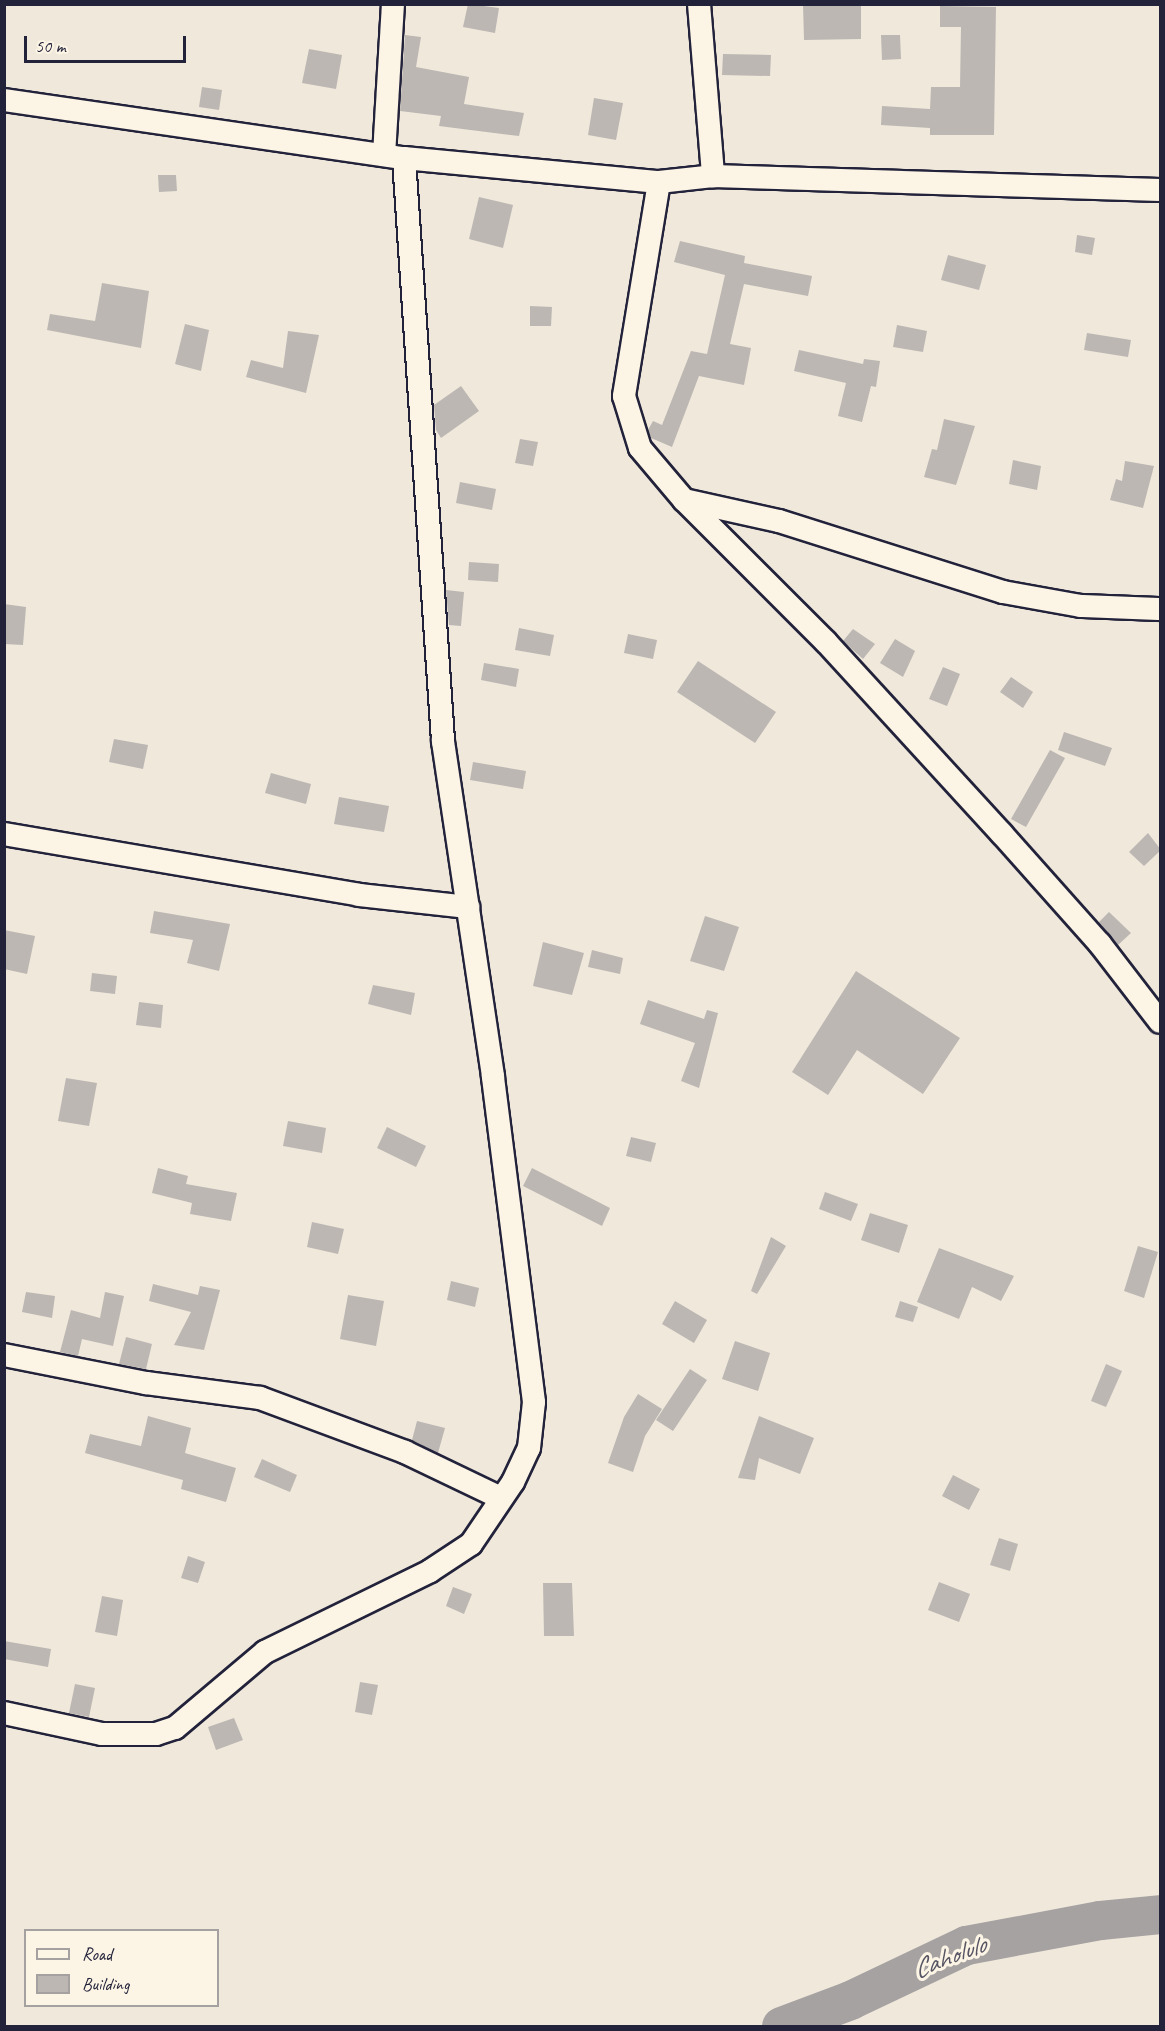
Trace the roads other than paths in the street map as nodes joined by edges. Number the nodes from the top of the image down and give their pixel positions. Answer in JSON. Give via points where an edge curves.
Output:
{"nodes":[{"id":1,"x":393,"y":4,"type":"edge"},
{"id":2,"x":699,"y":4,"type":"edge"},
{"id":3,"x":4,"y":100,"type":"edge"},
{"id":4,"x":394,"y":157,"type":"junction"},
{"id":5,"x":713,"y":176,"type":"junction"},
{"id":6,"x":659,"y":182,"type":"junction"},
{"id":7,"x":1161,"y":190,"type":"edge"},
{"id":8,"x":684,"y":500,"type":"junction"},
{"id":9,"x":1161,"y":609,"type":"edge"},
{"id":10,"x":4,"y":834,"type":"edge"},
{"id":11,"x":468,"y":907,"type":"junction"},
{"id":12,"x":1161,"y":1022,"type":"edge"},
{"id":13,"x":4,"y":1355,"type":"edge"},
{"id":14,"x":501,"y":1498,"type":"junction"},
{"id":15,"x":4,"y":1713,"type":"edge"}],
"edges":[{"from":1,"to":4,"type":"street"},
{"from":2,"to":5,"type":"street"},
{"from":3,"to":4,"type":"street"},
{"from":4,"to":6,"type":"street"},
{"from":4,"to":11,"type":"street","via":[[443,741]]},
{"from":5,"to":6,"type":"street"},
{"from":5,"to":7,"type":"street"},
{"from":6,"to":8,"type":"street","via":[[624,396],[640,448]]},
{"from":8,"to":9,"type":"street","via":[[778,521],[1003,592],[1081,606]]},
{"from":8,"to":12,"type":"street","via":[[826,642],[1002,834],[1100,944]]},
{"from":10,"to":11,"type":"street","via":[[359,895]]},
{"from":11,"to":14,"type":"street","via":[[534,1402],[528,1448]]},
{"from":13,"to":14,"type":"street","via":[[146,1383],[260,1398],[405,1452]]},
{"from":14,"to":15,"type":"street","via":[[471,1544],[430,1571],[265,1652],[175,1728],[156,1734],[102,1734]]}]}
